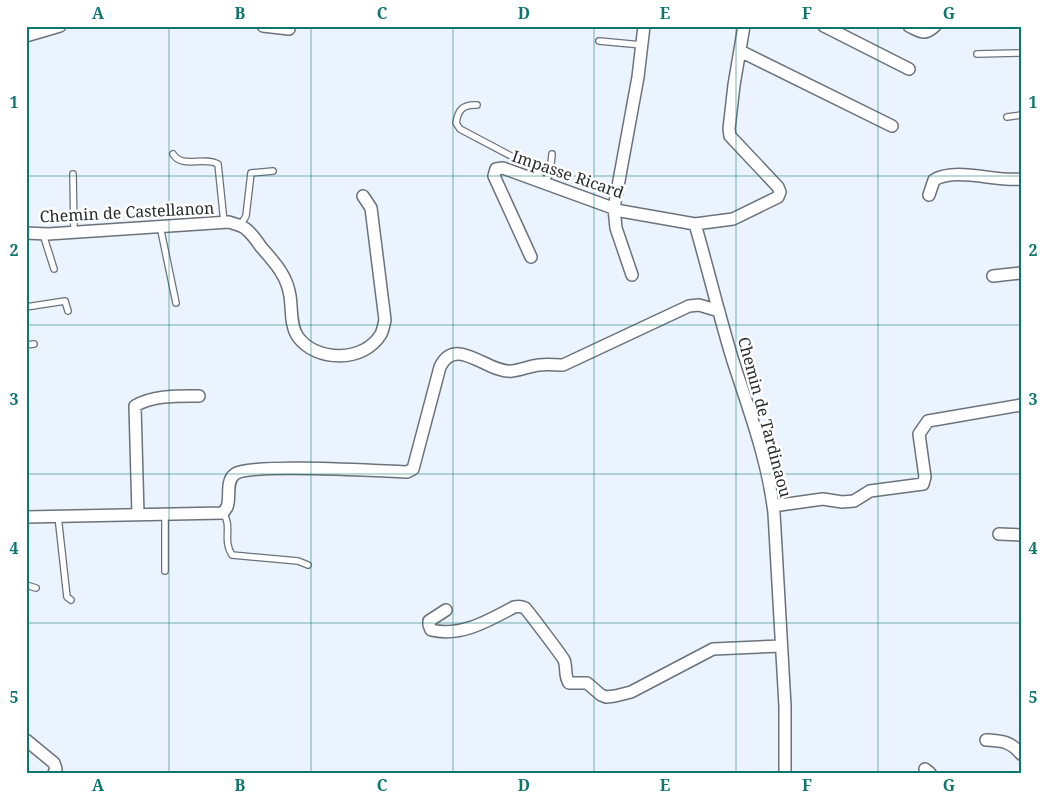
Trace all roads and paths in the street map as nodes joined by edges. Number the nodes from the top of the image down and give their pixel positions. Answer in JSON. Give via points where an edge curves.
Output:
{"nodes":[{"id":1,"x":60,"y":26,"type":"edge"},
{"id":2,"x":263,"y":26,"type":"edge"},
{"id":3,"x":644,"y":26,"type":"edge"},
{"id":4,"x":744,"y":26,"type":"edge"},
{"id":5,"x":824,"y":26,"type":"edge"},
{"id":6,"x":909,"y":26,"type":"edge"},
{"id":7,"x":935,"y":26,"type":"edge"},
{"id":8,"x":289,"y":29,"type":"dead end"},
{"id":9,"x":26,"y":36,"type":"edge"},
{"id":10,"x":599,"y":41,"type":"dead end"},
{"id":11,"x":642,"y":45,"type":"junction"},
{"id":12,"x":740,"y":51,"type":"junction"},
{"id":13,"x":1021,"y":53,"type":"edge"},
{"id":14,"x":977,"y":54,"type":"dead end"},
{"id":15,"x":909,"y":69,"type":"dead end"},
{"id":16,"x":477,"y":105,"type":"dead end"},
{"id":17,"x":1021,"y":115,"type":"edge"},
{"id":18,"x":1007,"y":117,"type":"dead end"},
{"id":19,"x":892,"y":126,"type":"dead end"},
{"id":20,"x":173,"y":154,"type":"dead end"},
{"id":21,"x":552,"y":154,"type":"dead end"},
{"id":22,"x":273,"y":171,"type":"dead end"},
{"id":23,"x":73,"y":174,"type":"dead end"},
{"id":24,"x":1021,"y":179,"type":"edge"},
{"id":25,"x":544,"y":182,"type":"junction"},
{"id":26,"x":929,"y":195,"type":"dead end"},
{"id":27,"x":363,"y":196,"type":"dead end"},
{"id":28,"x":614,"y":208,"type":"junction"},
{"id":29,"x":231,"y":223,"type":"junction"},
{"id":30,"x":695,"y":224,"type":"junction"},
{"id":31,"x":160,"y":226,"type":"junction"},
{"id":32,"x":74,"y":232,"type":"junction"},
{"id":33,"x":26,"y":233,"type":"edge"},
{"id":34,"x":42,"y":234,"type":"junction"},
{"id":35,"x":531,"y":257,"type":"dead end"},
{"id":36,"x":54,"y":269,"type":"dead end"},
{"id":37,"x":1021,"y":273,"type":"edge"},
{"id":38,"x":632,"y":275,"type":"dead end"},
{"id":39,"x":993,"y":276,"type":"dead end"},
{"id":40,"x":176,"y":304,"type":"dead end"},
{"id":41,"x":26,"y":307,"type":"edge"},
{"id":42,"x":68,"y":311,"type":"dead end"},
{"id":43,"x":719,"y":311,"type":"junction"},
{"id":44,"x":34,"y":344,"type":"dead end"},
{"id":45,"x":26,"y":345,"type":"edge"},
{"id":46,"x":199,"y":396,"type":"dead end"},
{"id":47,"x":1021,"y":406,"type":"edge"},
{"id":48,"x":773,"y":506,"type":"junction"},
{"id":49,"x":165,"y":513,"type":"junction"},
{"id":50,"x":223,"y":513,"type":"junction"},
{"id":51,"x":138,"y":514,"type":"junction"},
{"id":52,"x":58,"y":516,"type":"junction"},
{"id":53,"x":26,"y":517,"type":"edge"},
{"id":54,"x":999,"y":534,"type":"dead end"},
{"id":55,"x":1021,"y":535,"type":"edge"},
{"id":56,"x":308,"y":565,"type":"dead end"},
{"id":57,"x":165,"y":571,"type":"dead end"},
{"id":58,"x":26,"y":585,"type":"edge"},
{"id":59,"x":36,"y":588,"type":"dead end"},
{"id":60,"x":71,"y":600,"type":"dead end"},
{"id":61,"x":446,"y":610,"type":"dead end"},
{"id":62,"x":781,"y":646,"type":"junction"},
{"id":63,"x":26,"y":740,"type":"edge"},
{"id":64,"x":986,"y":740,"type":"dead end"},
{"id":65,"x":1021,"y":754,"type":"edge"},
{"id":66,"x":54,"y":773,"type":"edge"},
{"id":67,"x":785,"y":773,"type":"edge"}],
"edges":[{"from":1,"to":9,"type":"street"},
{"from":2,"to":8,"type":"street"},
{"from":3,"to":11,"type":"street"},
{"from":4,"to":12,"type":"street"},
{"from":5,"to":15,"type":"street"},
{"from":6,"to":7,"type":"street","via":[[922,33]]},
{"from":10,"to":11,"type":"lane"},
{"from":11,"to":28,"type":"street"},
{"from":12,"to":19,"type":"street"},
{"from":12,"to":30,"type":"street","name":"Impasse Ricard","via":[[730,136],[780,192],[778,197],[733,219]]},
{"from":13,"to":14,"type":"lane"},
{"from":16,"to":25,"type":"lane","via":[[469,104],[459,111],[456,123],[460,129],[535,169]]},
{"from":17,"to":18,"type":"lane"},
{"from":20,"to":29,"type":"lane","via":[[181,162],[211,160],[218,164]]},
{"from":21,"to":25,"type":"lane","via":[[550,174]]},
{"from":22,"to":29,"type":"lane","via":[[251,173],[246,216]]},
{"from":23,"to":32,"type":"lane"},
{"from":24,"to":26,"type":"street","via":[[982,175],[940,176],[934,180]]},
{"from":25,"to":28,"type":"street","name":"Impasse Ricard"},
{"from":25,"to":35,"type":"street","name":"Impasse Ricard","via":[[503,168],[496,168],[494,176]]},
{"from":27,"to":29,"type":"street","via":[[372,208],[385,320],[381,334],[370,346],[352,354],[331,356],[319,353],[296,335],[289,291],[281,271],[245,228]]},
{"from":28,"to":30,"type":"street","name":"Impasse Ricard"},
{"from":28,"to":38,"type":"street","via":[[616,228]]},
{"from":29,"to":31,"type":"street","name":"Chemin de Castellanon"},
{"from":30,"to":43,"type":"street","name":"Chemin de Tardinaou"},
{"from":31,"to":32,"type":"street","name":"Chemin de Castellanon"},
{"from":31,"to":40,"type":"lane"},
{"from":32,"to":34,"type":"street","name":"Chemin de Castellanon"},
{"from":33,"to":34,"type":"street","name":"Chemin de Castellanon"},
{"from":34,"to":36,"type":"lane"},
{"from":37,"to":39,"type":"street"},
{"from":41,"to":42,"type":"lane","via":[[65,301]]},
{"from":43,"to":48,"type":"street","name":"Chemin de Tardinaou","via":[[748,402]]},
{"from":43,"to":50,"type":"street","via":[[700,304],[689,306],[563,365],[540,365],[512,372],[499,370],[465,354],[454,354],[444,359],[440,367],[414,469],[407,472],[242,470],[230,481],[227,507]]},
{"from":44,"to":45,"type":"lane"},
{"from":46,"to":51,"type":"street","via":[[174,396],[135,406]]},
{"from":47,"to":48,"type":"street","via":[[928,421],[919,434],[925,477],[923,484],[870,491],[854,501],[823,499]]},
{"from":48,"to":62,"type":"street","name":"Chemin de Tardinaou"},
{"from":49,"to":50,"type":"street"},
{"from":49,"to":51,"type":"street"},
{"from":49,"to":57,"type":"lane"},
{"from":50,"to":56,"type":"lane","via":[[227,519],[227,548],[232,555],[298,561]]},
{"from":51,"to":52,"type":"street"},
{"from":52,"to":53,"type":"street"},
{"from":52,"to":60,"type":"lane","via":[[67,597]]},
{"from":54,"to":55,"type":"street"},
{"from":58,"to":59,"type":"lane"},
{"from":61,"to":62,"type":"street","via":[[429,621],[431,630],[462,630],[483,624],[518,606],[523,607],[564,660],[569,683],[587,683],[606,697],[631,692],[713,649]]},
{"from":62,"to":67,"type":"street","name":"Chemin de Tardinaou"},
{"from":63,"to":66,"type":"street","via":[[54,762]]},
{"from":64,"to":65,"type":"street","via":[[1004,741]]}]}
